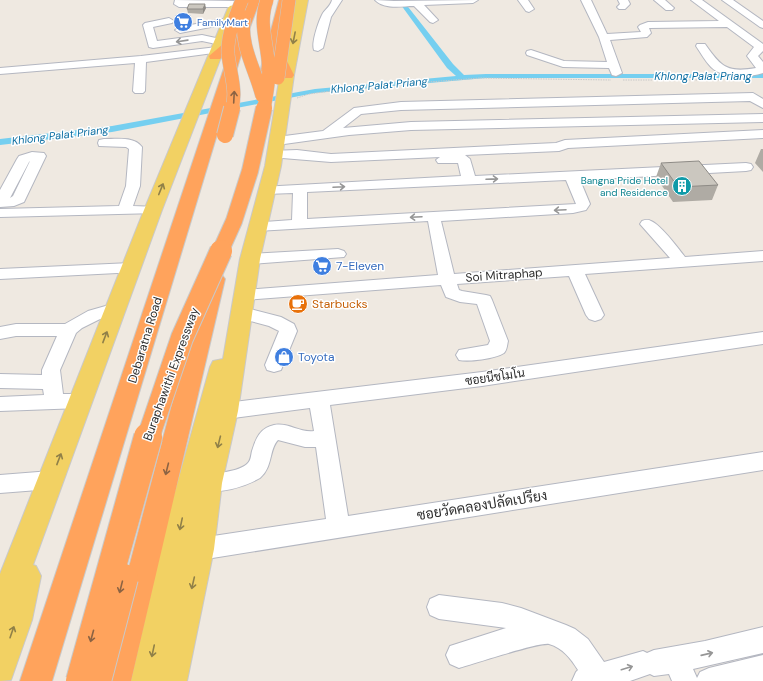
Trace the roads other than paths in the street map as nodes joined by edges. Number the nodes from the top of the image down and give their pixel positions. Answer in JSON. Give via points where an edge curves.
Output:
{"nodes":[{"id":1,"x":250,"y":0,"type":"edge"},
{"id":2,"x":254,"y":0,"type":"edge"},
{"id":3,"x":267,"y":0,"type":"edge"},
{"id":4,"x":285,"y":0,"type":"edge"},
{"id":5,"x":289,"y":0,"type":"edge"},
{"id":6,"x":302,"y":0,"type":"edge"},
{"id":7,"x":337,"y":0,"type":"edge"},
{"id":8,"x":380,"y":0,"type":"edge"},
{"id":9,"x":473,"y":0,"type":"edge"},
{"id":10,"x":523,"y":0,"type":"edge"},
{"id":11,"x":586,"y":0,"type":"edge"},
{"id":12,"x":659,"y":0,"type":"edge"},
{"id":13,"x":696,"y":0,"type":"edge"},
{"id":14,"x":727,"y":0,"type":"edge"},
{"id":15,"x":238,"y":1,"type":"edge"},
{"id":16,"x":180,"y":2,"type":"edge"},
{"id":17,"x":218,"y":2,"type":"edge"},
{"id":18,"x":417,"y":3,"type":"junction"},
{"id":19,"x":669,"y":8,"type":"dead end"},
{"id":20,"x":529,"y":9,"type":"dead end"},
{"id":21,"x":213,"y":14,"type":"dead end"},
{"id":22,"x":185,"y":15,"type":"dead end"},
{"id":23,"x":433,"y":20,"type":"dead end"},
{"id":24,"x":169,"y":21,"type":"dead end"},
{"id":25,"x":228,"y":21,"type":"junction"},
{"id":26,"x":728,"y":24,"type":"junction"},
{"id":27,"x":763,"y":25,"type":"edge"},
{"id":28,"x":199,"y":26,"type":"junction"},
{"id":29,"x":173,"y":31,"type":"dead end"},
{"id":30,"x":241,"y":35,"type":"junction"},
{"id":31,"x":604,"y":37,"type":"junction"},
{"id":32,"x":202,"y":38,"type":"junction"},
{"id":33,"x":273,"y":46,"type":"junction"},
{"id":34,"x":701,"y":46,"type":"dead end"},
{"id":35,"x":318,"y":48,"type":"dead end"},
{"id":36,"x":218,"y":49,"type":"junction"},
{"id":37,"x":531,"y":53,"type":"dead end"},
{"id":38,"x":141,"y":59,"type":"junction"},
{"id":39,"x":0,"y":71,"type":"edge"},
{"id":40,"x":287,"y":75,"type":"junction"},
{"id":41,"x":139,"y":91,"type":"dead end"},
{"id":42,"x":275,"y":100,"type":"junction"},
{"id":43,"x":763,"y":104,"type":"edge"},
{"id":44,"x":763,"y":118,"type":"edge"},
{"id":45,"x":328,"y":134,"type":"junction"},
{"id":46,"x":763,"y":134,"type":"edge"},
{"id":47,"x":104,"y":143,"type":"dead end"},
{"id":48,"x":728,"y":148,"type":"dead end"},
{"id":49,"x":275,"y":153,"type":"junction"},
{"id":50,"x":463,"y":159,"type":"junction"},
{"id":51,"x":746,"y":166,"type":"dead end"},
{"id":52,"x":469,"y":180,"type":"junction"},
{"id":53,"x":575,"y":185,"type":"junction"},
{"id":54,"x":266,"y":190,"type":"junction"},
{"id":55,"x":300,"y":190,"type":"junction"},
{"id":56,"x":125,"y":209,"type":"junction"},
{"id":57,"x":153,"y":210,"type":"junction"},
{"id":58,"x":0,"y":213,"type":"edge"},
{"id":59,"x":435,"y":222,"type":"dead end"},
{"id":60,"x":299,"y":224,"type":"junction"},
{"id":61,"x":647,"y":224,"type":"dead end"},
{"id":62,"x":257,"y":226,"type":"junction"},
{"id":63,"x":338,"y":254,"type":"dead end"},
{"id":64,"x":763,"y":256,"type":"edge"},
{"id":65,"x":250,"y":259,"type":"junction"},
{"id":66,"x":681,"y":262,"type":"junction"},
{"id":67,"x":131,"y":268,"type":"junction"},
{"id":68,"x":571,"y":270,"type":"junction"},
{"id":69,"x":0,"y":274,"type":"edge"},
{"id":70,"x":447,"y":279,"type":"junction"},
{"id":71,"x":243,"y":307,"type":"junction"},
{"id":72,"x":116,"y":310,"type":"junction"},
{"id":73,"x":595,"y":315,"type":"dead end"},
{"id":74,"x":69,"y":330,"type":"junction"},
{"id":75,"x":0,"y":333,"type":"edge"},
{"id":76,"x":763,"y":338,"type":"edge"},
{"id":77,"x":465,"y":355,"type":"dead end"},
{"id":78,"x":274,"y":365,"type":"dead end"},
{"id":79,"x":0,"y":381,"type":"edge"},
{"id":80,"x":51,"y":382,"type":"junction"},
{"id":81,"x":319,"y":400,"type":"junction"},
{"id":82,"x":81,"y":401,"type":"junction"},
{"id":83,"x":54,"y":402,"type":"junction"},
{"id":84,"x":0,"y":404,"type":"edge"},
{"id":85,"x":226,"y":411,"type":"junction"},
{"id":86,"x":325,"y":438,"type":"junction"},
{"id":87,"x":763,"y":460,"type":"edge"},
{"id":88,"x":51,"y":480,"type":"junction"},
{"id":89,"x":210,"y":483,"type":"junction"},
{"id":90,"x":0,"y":484,"type":"edge"},
{"id":91,"x":40,"y":510,"type":"junction"},
{"id":92,"x":338,"y":527,"type":"junction"},
{"id":93,"x":200,"y":548,"type":"junction"},
{"id":94,"x":7,"y":577,"type":"edge"},
{"id":95,"x":439,"y":607,"type":"dead end"},
{"id":96,"x":0,"y":613,"type":"edge"},
{"id":97,"x":547,"y":631,"type":"junction"},
{"id":98,"x":763,"y":640,"type":"edge"},
{"id":99,"x":459,"y":655,"type":"dead end"},
{"id":100,"x":664,"y":667,"type":"edge"},
{"id":101,"x":763,"y":668,"type":"edge"},
{"id":102,"x":0,"y":669,"type":"edge"},
{"id":103,"x":591,"y":679,"type":"edge"},
{"id":104,"x":36,"y":681,"type":"edge"},
{"id":105,"x":50,"y":681,"type":"edge"},
{"id":106,"x":80,"y":681,"type":"edge"},
{"id":107,"x":97,"y":681,"type":"edge"},
{"id":108,"x":116,"y":681,"type":"edge"},
{"id":109,"x":147,"y":681,"type":"edge"},
{"id":110,"x":171,"y":681,"type":"edge"},
{"id":111,"x":709,"y":681,"type":"edge"}],
"edges":[{"from":1,"to":42,"type":"highway","bridge":true,"via":[[243,18],[244,46],[260,82]]},
{"from":2,"to":30,"type":"highway","name":"Debaratna Road"},
{"from":3,"to":42,"type":"highway","name":"Buraphawithi Expressway","bridge":true,"via":[[262,20],[263,37]]},
{"from":4,"to":33,"type":"highway"},
{"from":5,"to":107,"type":"highway","one_way":true,"bridge":true,"via":[[273,107],[259,171],[243,221],[193,339],[155,455]]},
{"from":6,"to":40,"type":"main road","one_way":true},
{"from":7,"to":35,"type":"street","via":[[318,35]]},
{"from":8,"to":18,"type":"street","via":[[387,3]]},
{"from":9,"to":18,"type":"street"},
{"from":10,"to":20,"type":"street"},
{"from":11,"to":31,"type":"street"},
{"from":12,"to":19,"type":"street"},
{"from":13,"to":26,"type":"street"},
{"from":14,"to":27,"type":"street"},
{"from":15,"to":17,"type":"street"},
{"from":15,"to":25,"type":"main road"},
{"from":105,"to":15,"type":"highway","name":"Buraphawithi Expressway","one_way":true,"bridge":true,"via":[[208,182],[224,139],[234,102],[228,53],[229,34]]},
{"from":16,"to":17,"type":"street"},
{"from":16,"to":22,"type":"street"},
{"from":17,"to":21,"type":"street"},
{"from":18,"to":23,"type":"street"},
{"from":32,"to":24,"type":"street","one_way":true,"via":[[153,45],[154,34],[148,25]]},
{"from":25,"to":28,"type":"street"},
{"from":25,"to":36,"type":"main road"},
{"from":26,"to":31,"type":"street","via":[[648,25],[643,27],[646,33],[643,35]]},
{"from":26,"to":34,"type":"street","via":[[759,46],[752,56],[762,68],[759,72],[722,70],[716,67]]},
{"from":28,"to":29,"type":"street"},
{"from":28,"to":32,"type":"street"},
{"from":30,"to":36,"type":"highway"},
{"from":30,"to":104,"type":"highway","name":"Debaratna Road"},
{"from":31,"to":37,"type":"street","via":[[615,75],[563,64]]},
{"from":32,"to":36,"type":"street"},
{"from":33,"to":40,"type":"highway"},
{"from":33,"to":42,"type":"highway"},
{"from":36,"to":38,"type":"street"},
{"from":57,"to":36,"type":"main road","one_way":true},
{"from":38,"to":39,"type":"street"},
{"from":38,"to":41,"type":"street"},
{"from":40,"to":42,"type":"main road"},
{"from":42,"to":49,"type":"main road"},
{"from":42,"to":106,"type":"highway","name":"Buraphawithi Expressway","one_way":true,"bridge":true,"via":[[234,220],[182,338],[142,455]]},
{"from":42,"to":108,"type":"highway","one_way":true},
{"from":43,"to":45,"type":"street","via":[[753,97],[401,106],[358,111]]},
{"from":44,"to":45,"type":"street","via":[[411,126]]},
{"from":45,"to":49,"type":"street"},
{"from":46,"to":49,"type":"street","via":[[331,158]]},
{"from":47,"to":56,"type":"street","via":[[129,143],[136,147],[133,186]]},
{"from":48,"to":50,"type":"street"},
{"from":49,"to":50,"type":"street"},
{"from":49,"to":54,"type":"main road"},
{"from":50,"to":52,"type":"street"},
{"from":51,"to":53,"type":"street"},
{"from":52,"to":53,"type":"street","one_way":true},
{"from":55,"to":52,"type":"street","one_way":true},
{"from":53,"to":60,"type":"street","one_way":true,"via":[[583,204],[580,208]]},
{"from":54,"to":55,"type":"street"},
{"from":54,"to":62,"type":"main road"},
{"from":55,"to":60,"type":"street"},
{"from":56,"to":57,"type":"street"},
{"from":56,"to":58,"type":"street"},
{"from":57,"to":67,"type":"main road"},
{"from":59,"to":70,"type":"street"},
{"from":60,"to":62,"type":"street"},
{"from":61,"to":66,"type":"street"},
{"from":62,"to":65,"type":"main road"},
{"from":63,"to":65,"type":"street"},
{"from":64,"to":66,"type":"street","name":"Soi Mitraphap"},
{"from":65,"to":71,"type":"main road"},
{"from":66,"to":68,"type":"street","name":"Soi Mitraphap"},
{"from":67,"to":69,"type":"street"},
{"from":67,"to":72,"type":"main road"},
{"from":68,"to":70,"type":"street","name":"Soi Mitraphap"},
{"from":68,"to":73,"type":"street"},
{"from":70,"to":71,"type":"street","name":"Soi Mitraphap"},
{"from":70,"to":77,"type":"street","via":[[455,295],[484,300],[499,341],[498,348],[491,352]]},
{"from":71,"to":78,"type":"street","via":[[288,328]]},
{"from":71,"to":85,"type":"main road"},
{"from":71,"to":109,"type":"main road","one_way":true,"via":[[226,345],[184,510]]},
{"from":72,"to":74,"type":"street","via":[[94,315]]},
{"from":82,"to":72,"type":"main road","one_way":true},
{"from":74,"to":75,"type":"street","via":[[16,330]]},
{"from":74,"to":80,"type":"street","via":[[51,370]]},
{"from":76,"to":81,"type":"street","name":"ซอยนีชโมโน"},
{"from":79,"to":80,"type":"street"},
{"from":80,"to":83,"type":"street"},
{"from":81,"to":85,"type":"street","name":"ซอยนีชโมโน"},
{"from":81,"to":86,"type":"street"},
{"from":82,"to":83,"type":"street"},
{"from":88,"to":82,"type":"main road","one_way":true},
{"from":83,"to":84,"type":"street"},
{"from":85,"to":89,"type":"main road","one_way":true},
{"from":86,"to":89,"type":"street","via":[[310,440],[278,432],[271,434],[256,469],[245,475]]},
{"from":86,"to":92,"type":"street"},
{"from":87,"to":92,"type":"street","name":"ซอยวัดคลองปลัดเปรียง"},
{"from":88,"to":90,"type":"street"},
{"from":88,"to":91,"type":"main road"},
{"from":89,"to":93,"type":"main road"},
{"from":91,"to":94,"type":"main road"},
{"from":102,"to":91,"type":"main road","one_way":true,"via":[[16,620]]},
{"from":92,"to":93,"type":"street","name":"ซอยวัดคลองปลัดเปรียง"},
{"from":93,"to":110,"type":"main road","one_way":true},
{"from":94,"to":96,"type":"main road"},
{"from":95,"to":97,"type":"street","via":[[502,615]]},
{"from":97,"to":99,"type":"street"},
{"from":97,"to":103,"type":"street","via":[[566,638],[579,648]]},
{"from":100,"to":98,"type":"street","one_way":true},
{"from":103,"to":100,"type":"street","one_way":true},
{"from":101,"to":111,"type":"street"}]}
